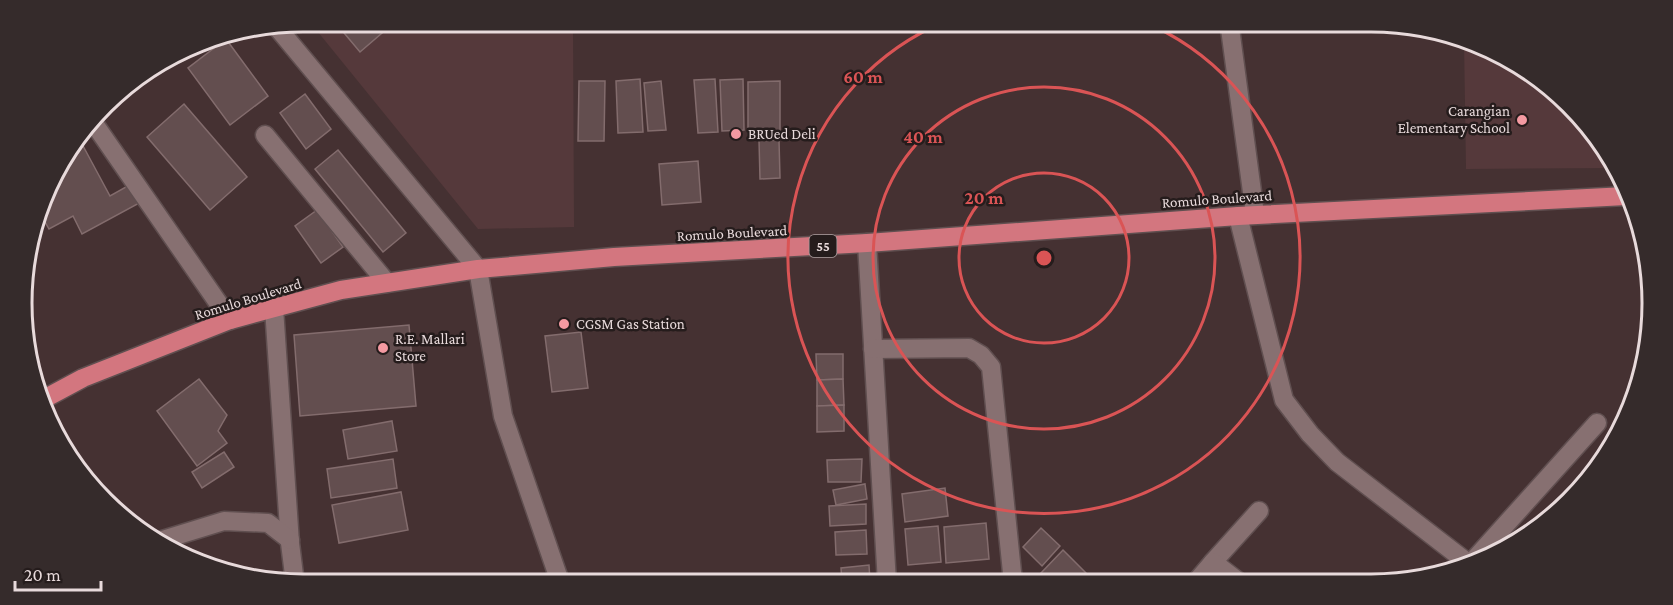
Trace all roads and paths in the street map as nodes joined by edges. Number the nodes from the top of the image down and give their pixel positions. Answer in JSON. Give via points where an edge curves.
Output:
{"nodes":[{"id":1,"x":281,"y":32,"type":"edge"},
{"id":2,"x":1229,"y":32,"type":"edge"},
{"id":3,"x":97,"y":127,"type":"edge"},
{"id":4,"x":265,"y":135,"type":"dead end"},
{"id":5,"x":1620,"y":196,"type":"edge"},
{"id":6,"x":1246,"y":215,"type":"junction"},
{"id":7,"x":867,"y":243,"type":"junction"},
{"id":8,"x":478,"y":269,"type":"junction"},
{"id":9,"x":387,"y":283,"type":"junction"},
{"id":10,"x":274,"y":308,"type":"junction"},
{"id":11,"x":230,"y":320,"type":"junction"},
{"id":12,"x":873,"y":349,"type":"junction"},
{"id":13,"x":48,"y":397,"type":"edge"},
{"id":14,"x":1597,"y":423,"type":"dead end"},
{"id":15,"x":1259,"y":511,"type":"dead end"},
{"id":16,"x":169,"y":538,"type":"edge"},
{"id":17,"x":290,"y":540,"type":"junction"},
{"id":18,"x":1482,"y":549,"type":"edge"},
{"id":19,"x":1463,"y":557,"type":"edge"},
{"id":20,"x":1213,"y":562,"type":"junction"},
{"id":21,"x":294,"y":574,"type":"edge"},
{"id":22,"x":557,"y":574,"type":"edge"},
{"id":23,"x":886,"y":574,"type":"edge"},
{"id":24,"x":1011,"y":574,"type":"edge"},
{"id":25,"x":1203,"y":574,"type":"edge"},
{"id":26,"x":1229,"y":574,"type":"edge"}],
"edges":[{"from":1,"to":8,"type":"street"},
{"from":2,"to":6,"type":"street"},
{"from":3,"to":11,"type":"street"},
{"from":4,"to":9,"type":"street"},
{"from":5,"to":6,"type":"highway","name":"Romulo Boulevard","number":"55"},
{"from":6,"to":7,"type":"highway","name":"Romulo Boulevard","number":"55"},
{"from":6,"to":19,"type":"street","via":[[1284,400],[1337,462]]},
{"from":7,"to":8,"type":"highway","name":"Romulo Boulevard","number":"55","via":[[626,256]]},
{"from":7,"to":12,"type":"street"},
{"from":8,"to":9,"type":"highway","name":"Romulo Boulevard","number":"55"},
{"from":8,"to":22,"type":"street","via":[[503,416]]},
{"from":9,"to":10,"type":"highway","name":"Romulo Boulevard","number":"55","via":[[341,290]]},
{"from":10,"to":11,"type":"highway","name":"Romulo Boulevard","number":"55"},
{"from":10,"to":17,"type":"street"},
{"from":11,"to":13,"type":"highway","name":"Romulo Boulevard","number":"55","via":[[83,378]]},
{"from":12,"to":23,"type":"street"},
{"from":12,"to":24,"type":"street","via":[[969,348],[991,367]]},
{"from":14,"to":18,"type":"street"},
{"from":15,"to":20,"type":"street"},
{"from":16,"to":17,"type":"street","via":[[224,521],[268,523]]},
{"from":17,"to":21,"type":"street"},
{"from":20,"to":25,"type":"street"},
{"from":20,"to":26,"type":"street"}]}
